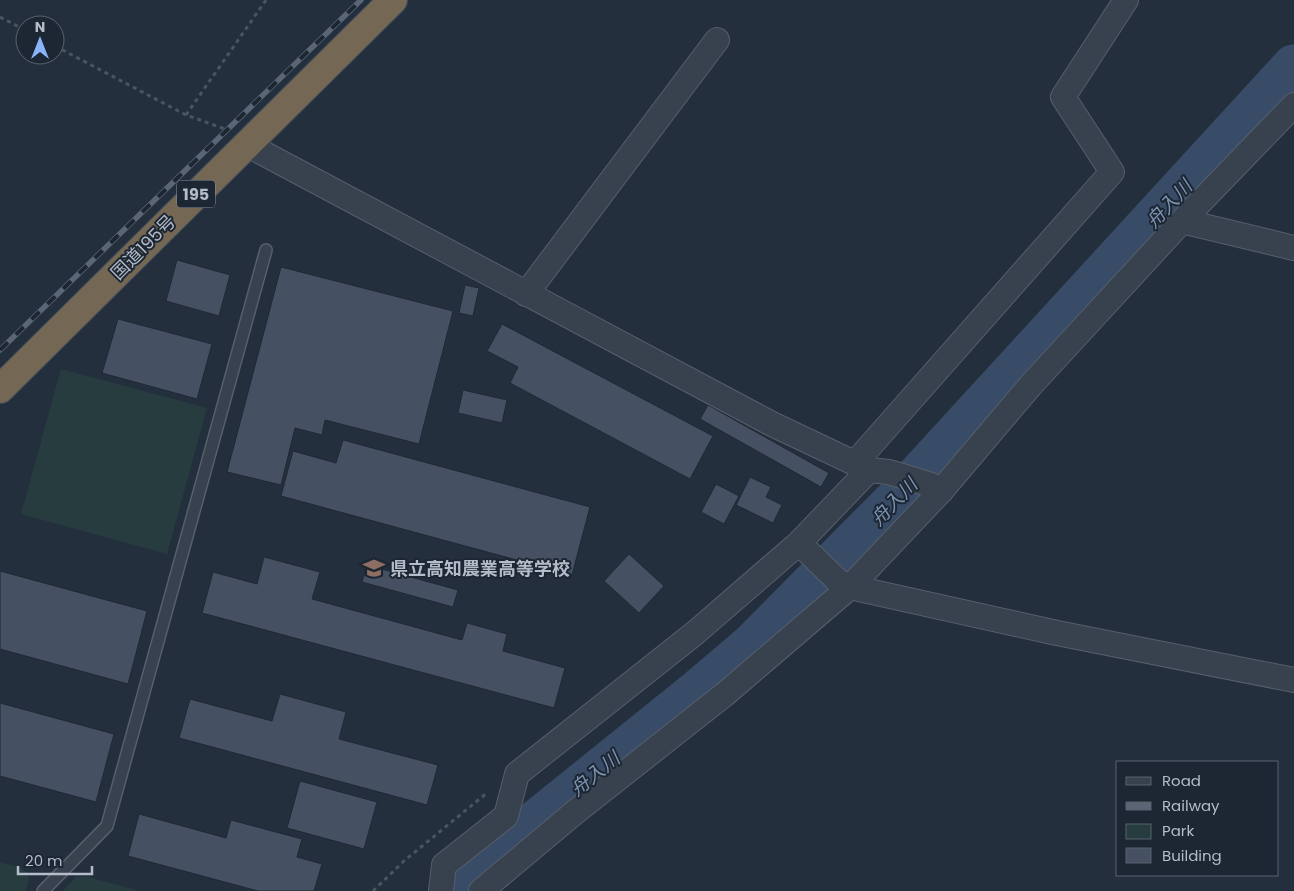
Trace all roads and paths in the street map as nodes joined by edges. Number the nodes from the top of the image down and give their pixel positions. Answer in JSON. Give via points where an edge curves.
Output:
{"nodes":[{"id":1,"x":266,"y":0,"type":"edge"},
{"id":2,"x":393,"y":0,"type":"edge"},
{"id":3,"x":1126,"y":0,"type":"edge"},
{"id":4,"x":0,"y":17,"type":"edge"},
{"id":5,"x":15,"y":25,"type":"edge"},
{"id":6,"x":716,"y":40,"type":"dead end"},
{"id":7,"x":65,"y":51,"type":"edge"},
{"id":8,"x":1294,"y":105,"type":"edge"},
{"id":9,"x":186,"y":115,"type":"junction"},
{"id":10,"x":246,"y":144,"type":"junction"},
{"id":11,"x":1182,"y":220,"type":"junction"},
{"id":12,"x":1294,"y":248,"type":"edge"},
{"id":13,"x":266,"y":250,"type":"dead end"},
{"id":14,"x":526,"y":294,"type":"junction"},
{"id":15,"x":0,"y":388,"type":"edge"},
{"id":16,"x":871,"y":469,"type":"junction"},
{"id":17,"x":936,"y":488,"type":"junction"},
{"id":18,"x":804,"y":548,"type":"junction"},
{"id":19,"x":844,"y":584,"type":"junction"},
{"id":20,"x":1294,"y":680,"type":"edge"},
{"id":21,"x":517,"y":774,"type":"junction"},
{"id":22,"x":442,"y":882,"type":"edge"},
{"id":23,"x":43,"y":891,"type":"edge"},
{"id":24,"x":372,"y":891,"type":"edge"},
{"id":25,"x":481,"y":891,"type":"edge"}],
"edges":[{"from":1,"to":9,"type":"path"},
{"from":2,"to":10,"type":"highway","name":"国道195号","number":"195"},
{"from":3,"to":16,"type":"street","via":[[1063,97],[1112,172]]},
{"from":4,"to":5,"type":"path"},
{"from":6,"to":14,"type":"street"},
{"from":7,"to":9,"type":"path"},
{"from":8,"to":11,"type":"street"},
{"from":9,"to":10,"type":"path","via":[[228,130]]},
{"from":10,"to":14,"type":"street"},
{"from":10,"to":15,"type":"highway","name":"国道195号","number":"195"},
{"from":11,"to":12,"type":"street"},
{"from":11,"to":17,"type":"street"},
{"from":13,"to":23,"type":"lane","via":[[107,826]]},
{"from":14,"to":16,"type":"street","via":[[772,424]]},
{"from":16,"to":17,"type":"street"},
{"from":16,"to":18,"type":"street"},
{"from":17,"to":19,"type":"street"},
{"from":18,"to":19,"type":"street"},
{"from":18,"to":21,"type":"street"},
{"from":19,"to":20,"type":"street","via":[[1057,633]]},
{"from":19,"to":25,"type":"street","via":[[725,694]]},
{"from":21,"to":22,"type":"street","via":[[506,816],[444,865]]},
{"from":21,"to":24,"type":"path","via":[[484,794]]}]}
